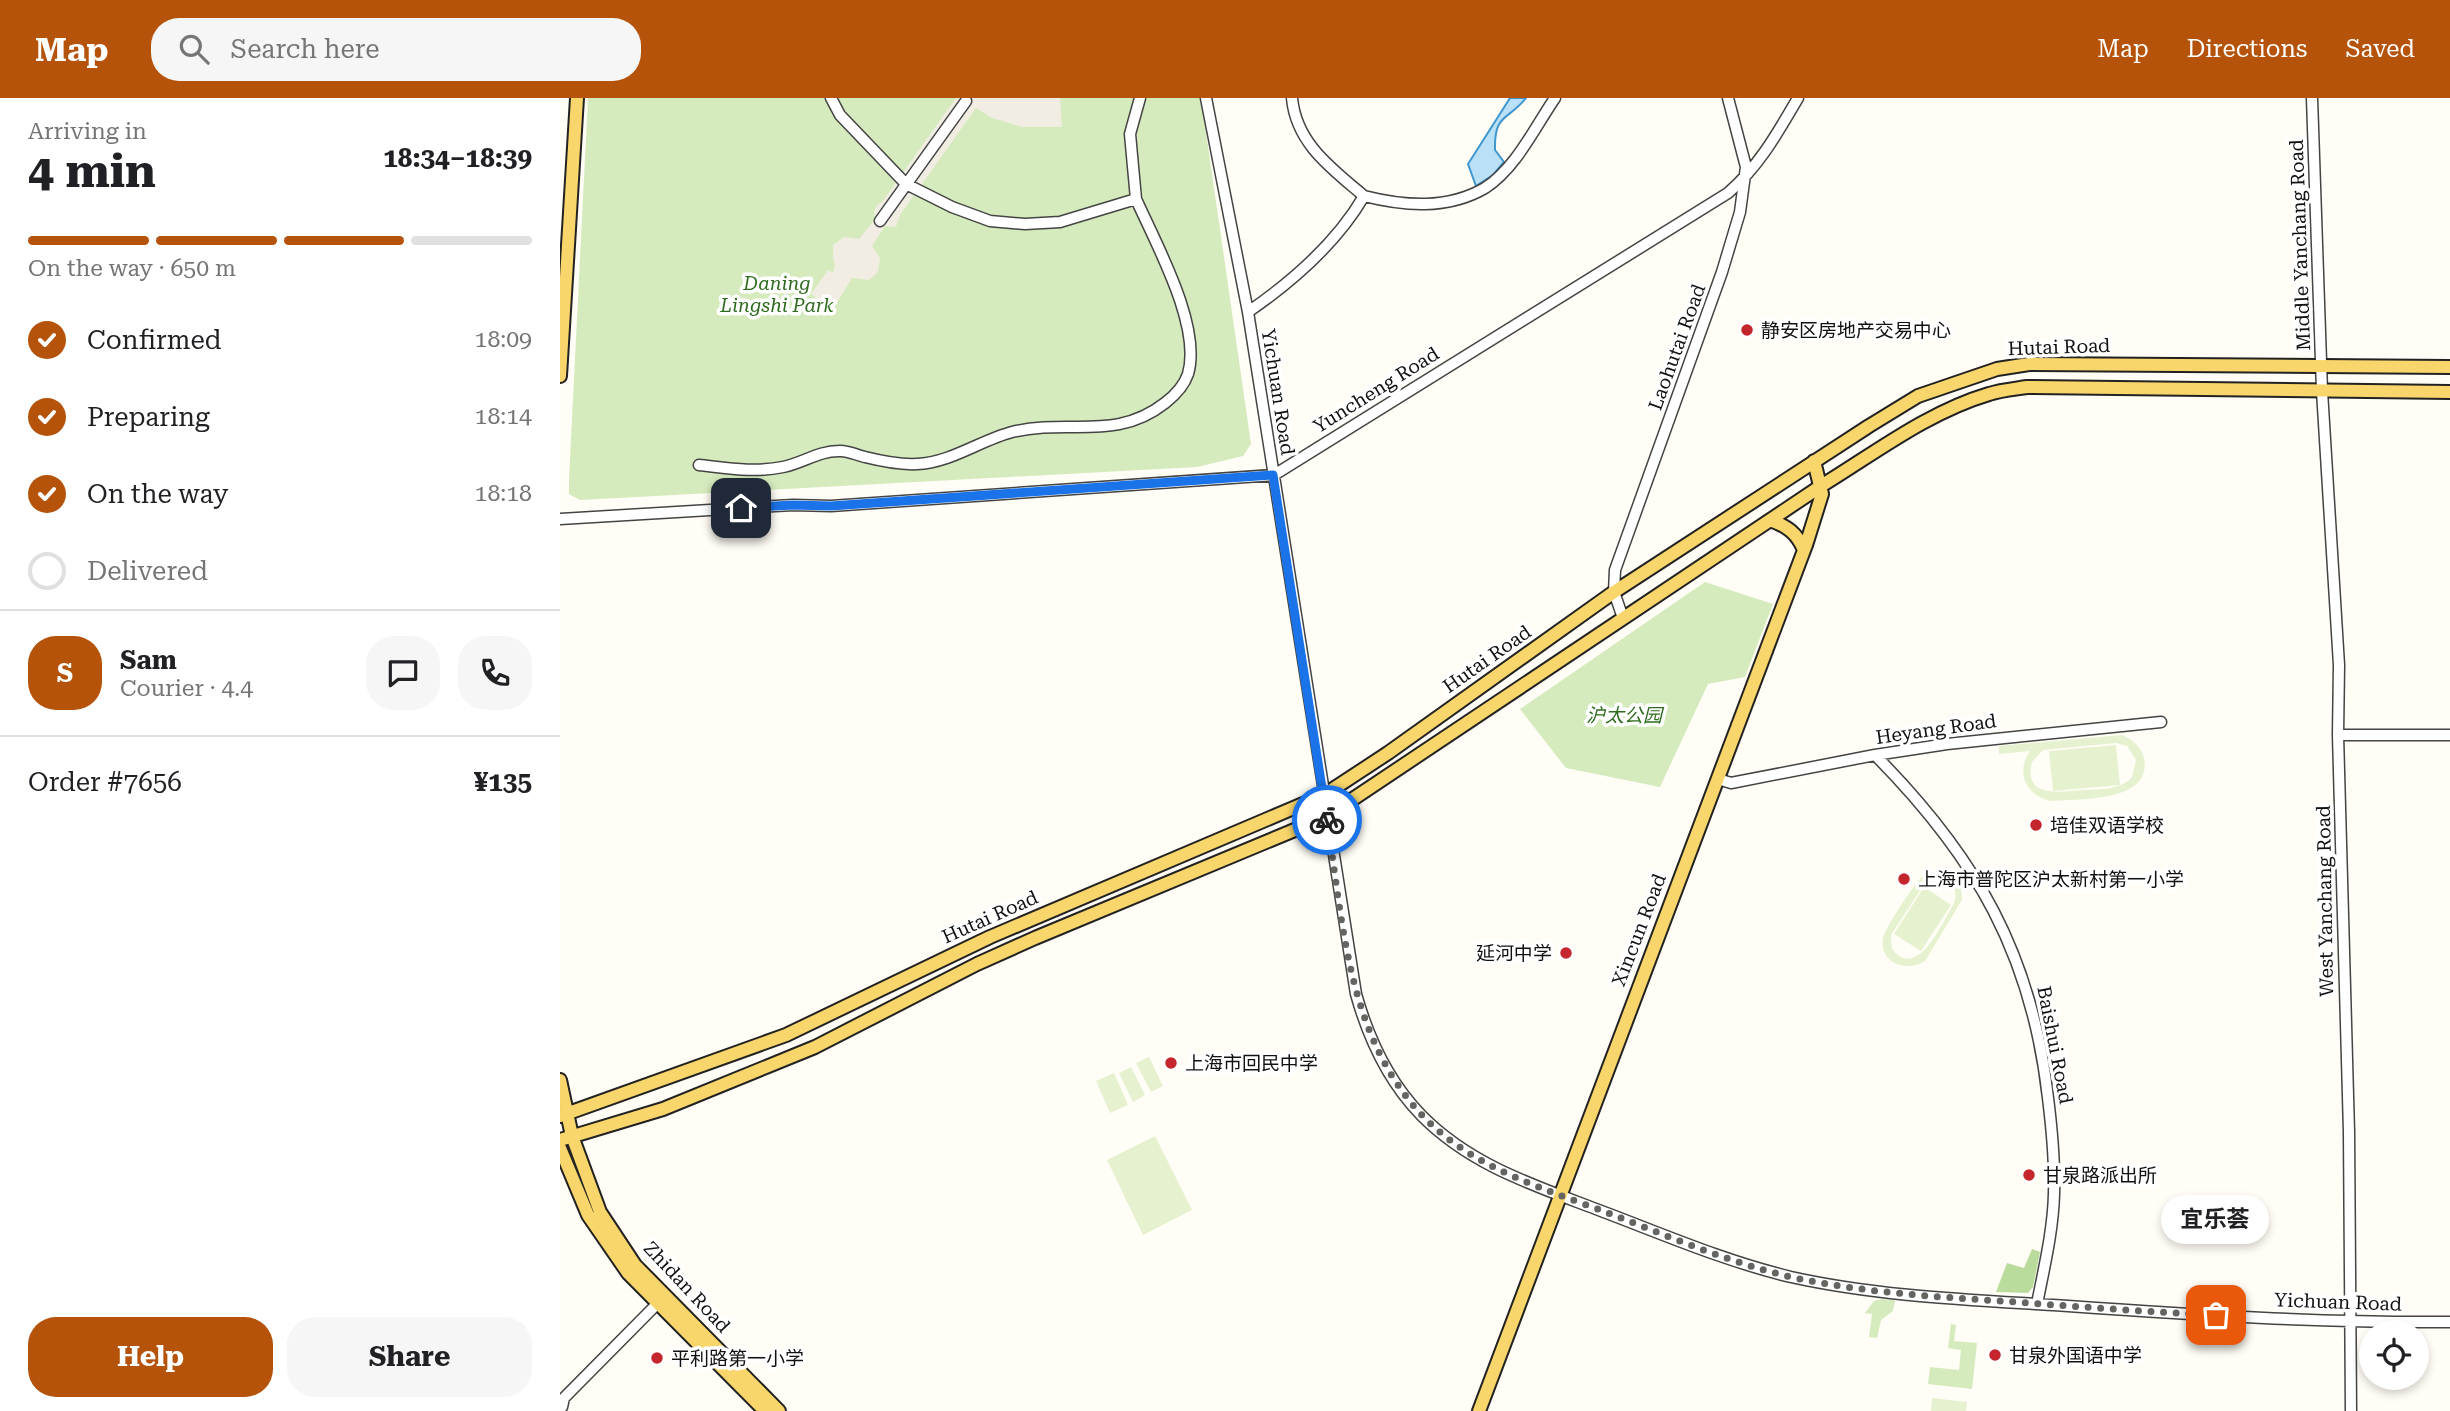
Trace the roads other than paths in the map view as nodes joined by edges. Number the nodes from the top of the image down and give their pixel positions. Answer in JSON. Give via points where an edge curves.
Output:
{"nodes":[{"id":1,"x":577,"y":98,"type":"edge"},
{"id":2,"x":831,"y":98,"type":"edge"},
{"id":3,"x":1140,"y":98,"type":"edge"},
{"id":4,"x":1206,"y":98,"type":"edge"},
{"id":5,"x":1292,"y":98,"type":"edge"},
{"id":6,"x":1555,"y":98,"type":"edge"},
{"id":7,"x":1728,"y":98,"type":"edge"},
{"id":8,"x":1798,"y":98,"type":"edge"},
{"id":9,"x":2312,"y":98,"type":"edge"},
{"id":10,"x":965,"y":101,"type":"dead end"},
{"id":11,"x":1746,"y":177,"type":"junction"},
{"id":12,"x":906,"y":184,"type":"junction"},
{"id":13,"x":1364,"y":196,"type":"junction"},
{"id":14,"x":1136,"y":199,"type":"junction"},
{"id":15,"x":880,"y":221,"type":"dead end"},
{"id":16,"x":565,"y":242,"type":"edge"},
{"id":17,"x":1248,"y":312,"type":"junction"},
{"id":18,"x":2321,"y":365,"type":"junction"},
{"id":19,"x":2450,"y":367,"type":"edge"},
{"id":20,"x":560,"y":376,"type":"edge"},
{"id":21,"x":2322,"y":391,"type":"junction"},
{"id":22,"x":2450,"y":392,"type":"edge"},
{"id":23,"x":1814,"y":461,"type":"junction"},
{"id":24,"x":699,"y":465,"type":"dead end"},
{"id":25,"x":1273,"y":475,"type":"junction"},
{"id":26,"x":1821,"y":486,"type":"junction"},
{"id":27,"x":560,"y":519,"type":"edge"},
{"id":28,"x":1770,"y":520,"type":"junction"},
{"id":29,"x":1804,"y":551,"type":"junction"},
{"id":30,"x":1614,"y":592,"type":"junction"},
{"id":31,"x":1623,"y":618,"type":"junction"},
{"id":32,"x":2161,"y":722,"type":"dead end"},
{"id":33,"x":2339,"y":735,"type":"junction"},
{"id":34,"x":2450,"y":736,"type":"edge"},
{"id":35,"x":1875,"y":755,"type":"junction"},
{"id":36,"x":1718,"y":779,"type":"junction"},
{"id":37,"x":1324,"y":795,"type":"junction"},
{"id":38,"x":1326,"y":817,"type":"junction"},
{"id":39,"x":560,"y":1080,"type":"edge"},
{"id":40,"x":563,"y":1115,"type":"edge"},
{"id":41,"x":566,"y":1138,"type":"edge"},
{"id":42,"x":560,"y":1148,"type":"edge"},
{"id":43,"x":1560,"y":1195,"type":"junction"},
{"id":44,"x":658,"y":1303,"type":"junction"},
{"id":45,"x":2037,"y":1304,"type":"junction"},
{"id":46,"x":2350,"y":1321,"type":"junction"},
{"id":47,"x":2450,"y":1322,"type":"edge"},
{"id":48,"x":562,"y":1409,"type":"edge"},
{"id":49,"x":765,"y":1411,"type":"edge"},
{"id":50,"x":779,"y":1411,"type":"edge"},
{"id":51,"x":1479,"y":1411,"type":"edge"},
{"id":52,"x":2351,"y":1411,"type":"edge"}],
"edges":[{"from":1,"to":16,"type":"main road"},
{"from":2,"to":12,"type":"street","via":[[840,115]]},
{"from":3,"to":14,"type":"street","via":[[1130,134]]},
{"from":4,"to":17,"type":"street","name":"Yichuan Road"},
{"from":5,"to":13,"type":"street","via":[[1302,136]]},
{"from":6,"to":13,"type":"street","via":[[1517,155],[1486,187],[1423,205]]},
{"from":7,"to":11,"type":"street"},
{"from":8,"to":11,"type":"street","name":"Laohutai Road","via":[[1766,153]]},
{"from":9,"to":18,"type":"street","name":"Middle Yanchang Road"},
{"from":10,"to":12,"type":"street"},
{"from":11,"to":25,"type":"street","name":"Yuncheng Road","via":[[1717,200]]},
{"from":11,"to":30,"type":"street","name":"Laohutai Road","via":[[1734,235],[1615,570]]},
{"from":12,"to":14,"type":"street","via":[[990,221],[1025,224],[1059,222]]},
{"from":12,"to":15,"type":"street"},
{"from":13,"to":17,"type":"street","via":[[1306,266]]},
{"from":14,"to":24,"type":"street","via":[[1163,258],[1191,346],[1187,375],[1175,395],[1156,410],[1116,426],[1038,426],[932,463],[888,462],[841,450],[761,470]]},
{"from":16,"to":20,"type":"main road"},
{"from":17,"to":25,"type":"street","name":"Yichuan Road"},
{"from":18,"to":19,"type":"main road","name":"Hutai Road"},
{"from":18,"to":21,"type":"street","name":"Middle Yanchang Road"},
{"from":18,"to":23,"type":"main road","name":"Hutai Road","via":[[2029,363],[1997,369],[1918,396]]},
{"from":21,"to":22,"type":"main road","name":"Hutai Road"},
{"from":21,"to":26,"type":"main road","name":"Hutai Road","via":[[2027,387],[1989,394],[1904,433]]},
{"from":21,"to":33,"type":"street","name":"West Yanchang Road"},
{"from":23,"to":26,"type":"main road","name":"Xincun Road"},
{"from":23,"to":30,"type":"main road","name":"Hutai Road"},
{"from":25,"to":27,"type":"street","name":"Yuncheng Road","via":[[831,506]]},
{"from":25,"to":37,"type":"street","name":"Yichuan Road"},
{"from":26,"to":28,"type":"main road","name":"Hutai Road"},
{"from":26,"to":29,"type":"main road","name":"Xincun Road","via":[[1821,502]]},
{"from":28,"to":29,"type":"main road","via":[[1786,526],[1799,538]]},
{"from":28,"to":31,"type":"main road","name":"Hutai Road"},
{"from":29,"to":36,"type":"main road","name":"Xincun Road"},
{"from":30,"to":31,"type":"street","name":"Laohutai Road"},
{"from":30,"to":37,"type":"main road","name":"Hutai Road"},
{"from":31,"to":38,"type":"main road","name":"Hutai Road"},
{"from":32,"to":35,"type":"street","name":"Heyang Road"},
{"from":33,"to":34,"type":"street"},
{"from":33,"to":46,"type":"street","name":"West Yanchang Road"},
{"from":35,"to":36,"type":"street","name":"Heyang Road","via":[[1731,783]]},
{"from":35,"to":45,"type":"street","name":"Baishui Road","via":[[1928,812],[1977,880],[2029,993],[2046,1074],[2054,1166],[2051,1227]]},
{"from":36,"to":43,"type":"main road","name":"Xincun Road"},
{"from":37,"to":38,"type":"street","name":"Yichuan Road"},
{"from":37,"to":40,"type":"main road","name":"Hutai Road","via":[[990,937],[786,1035]]},
{"from":38,"to":41,"type":"main road","name":"Hutai Road","via":[[977,964],[816,1047],[663,1109]]},
{"from":38,"to":43,"type":"street","name":"Yichuan Road","via":[[1356,993],[1367,1029],[1392,1076],[1421,1115],[1461,1149],[1488,1166]]},
{"from":39,"to":40,"type":"main road","name":"Zhidan Road"},
{"from":40,"to":41,"type":"main road","name":"Zhidan Road"},
{"from":41,"to":50,"type":"main road","name":"Zhidan Road","via":[[600,1212],[635,1265]]},
{"from":42,"to":44,"type":"main road","name":"Zhidan Road","via":[[588,1214],[628,1273]]},
{"from":43,"to":45,"type":"street","name":"Yichuan Road","via":[[1716,1255],[1789,1276],[1861,1289]]},
{"from":43,"to":51,"type":"main road","name":"Xincun Road"},
{"from":44,"to":48,"type":"street","via":[[564,1398]]},
{"from":44,"to":49,"type":"main road","name":"Zhidan Road"},
{"from":45,"to":46,"type":"street","name":"Yichuan Road"},
{"from":46,"to":47,"type":"street","name":"Yichuan Road"},
{"from":46,"to":52,"type":"street","name":"West Yanchang Road"}]}
